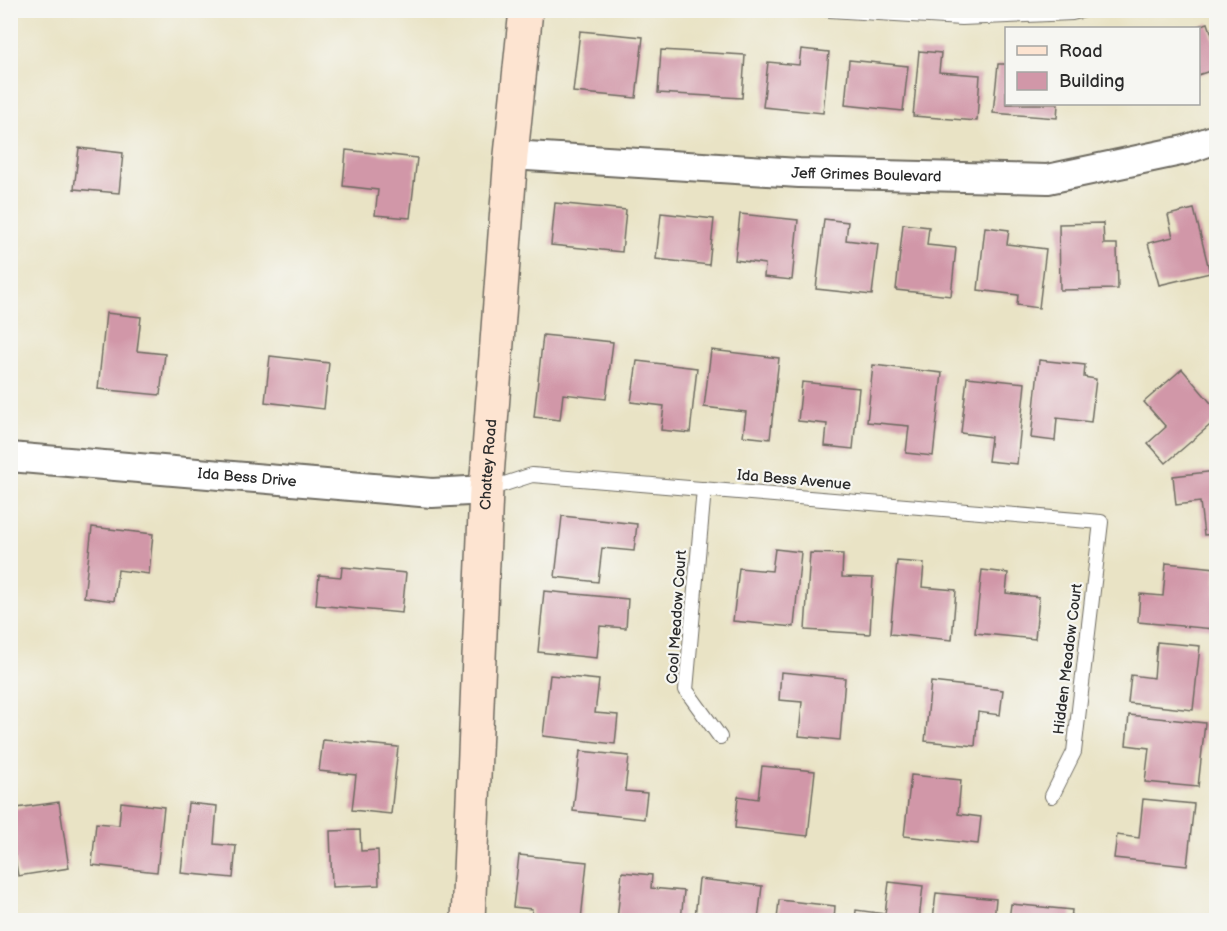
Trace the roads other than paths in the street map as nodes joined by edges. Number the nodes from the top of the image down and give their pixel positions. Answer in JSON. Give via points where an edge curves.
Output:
{"nodes":[{"id":1,"x":526,"y":10,"type":"edge"},
{"id":2,"x":829,"y":10,"type":"edge"},
{"id":3,"x":1085,"y":10,"type":"edge"},
{"id":4,"x":1216,"y":139,"type":"edge"},
{"id":5,"x":511,"y":155,"type":"junction"},
{"id":6,"x":10,"y":457,"type":"edge"},
{"id":7,"x":704,"y":489,"type":"junction"},
{"id":8,"x":486,"y":490,"type":"junction"},
{"id":9,"x":1101,"y":522,"type":"joint"},
{"id":10,"x":720,"y":737,"type":"dead end"},
{"id":11,"x":1052,"y":796,"type":"dead end"},
{"id":12,"x":468,"y":921,"type":"edge"}],
"edges":[{"from":1,"to":5,"type":"street","name":"Chattey Road"},
{"from":2,"to":3,"type":"lane","via":[[962,18]]},
{"from":4,"to":5,"type":"street","name":"Jeff Grimes Boulevard","via":[[1185,150],[1048,179],[799,173]]},
{"from":5,"to":8,"type":"street","name":"Chattey Road"},
{"from":6,"to":8,"type":"street","name":"Ida Bess Drive","via":[[432,493]]},
{"from":7,"to":8,"type":"lane","name":"Ida Bess Avenue","via":[[532,474]]},
{"from":7,"to":9,"type":"lane","name":"Ida Bess Avenue"},
{"from":7,"to":10,"type":"lane","name":"Cool Meadow Court","via":[[686,690]]},
{"from":8,"to":12,"type":"street","name":"Chattey Road"},
{"from":9,"to":11,"type":"lane","name":"Hidden Meadow Court","via":[[1074,752]]}]}
